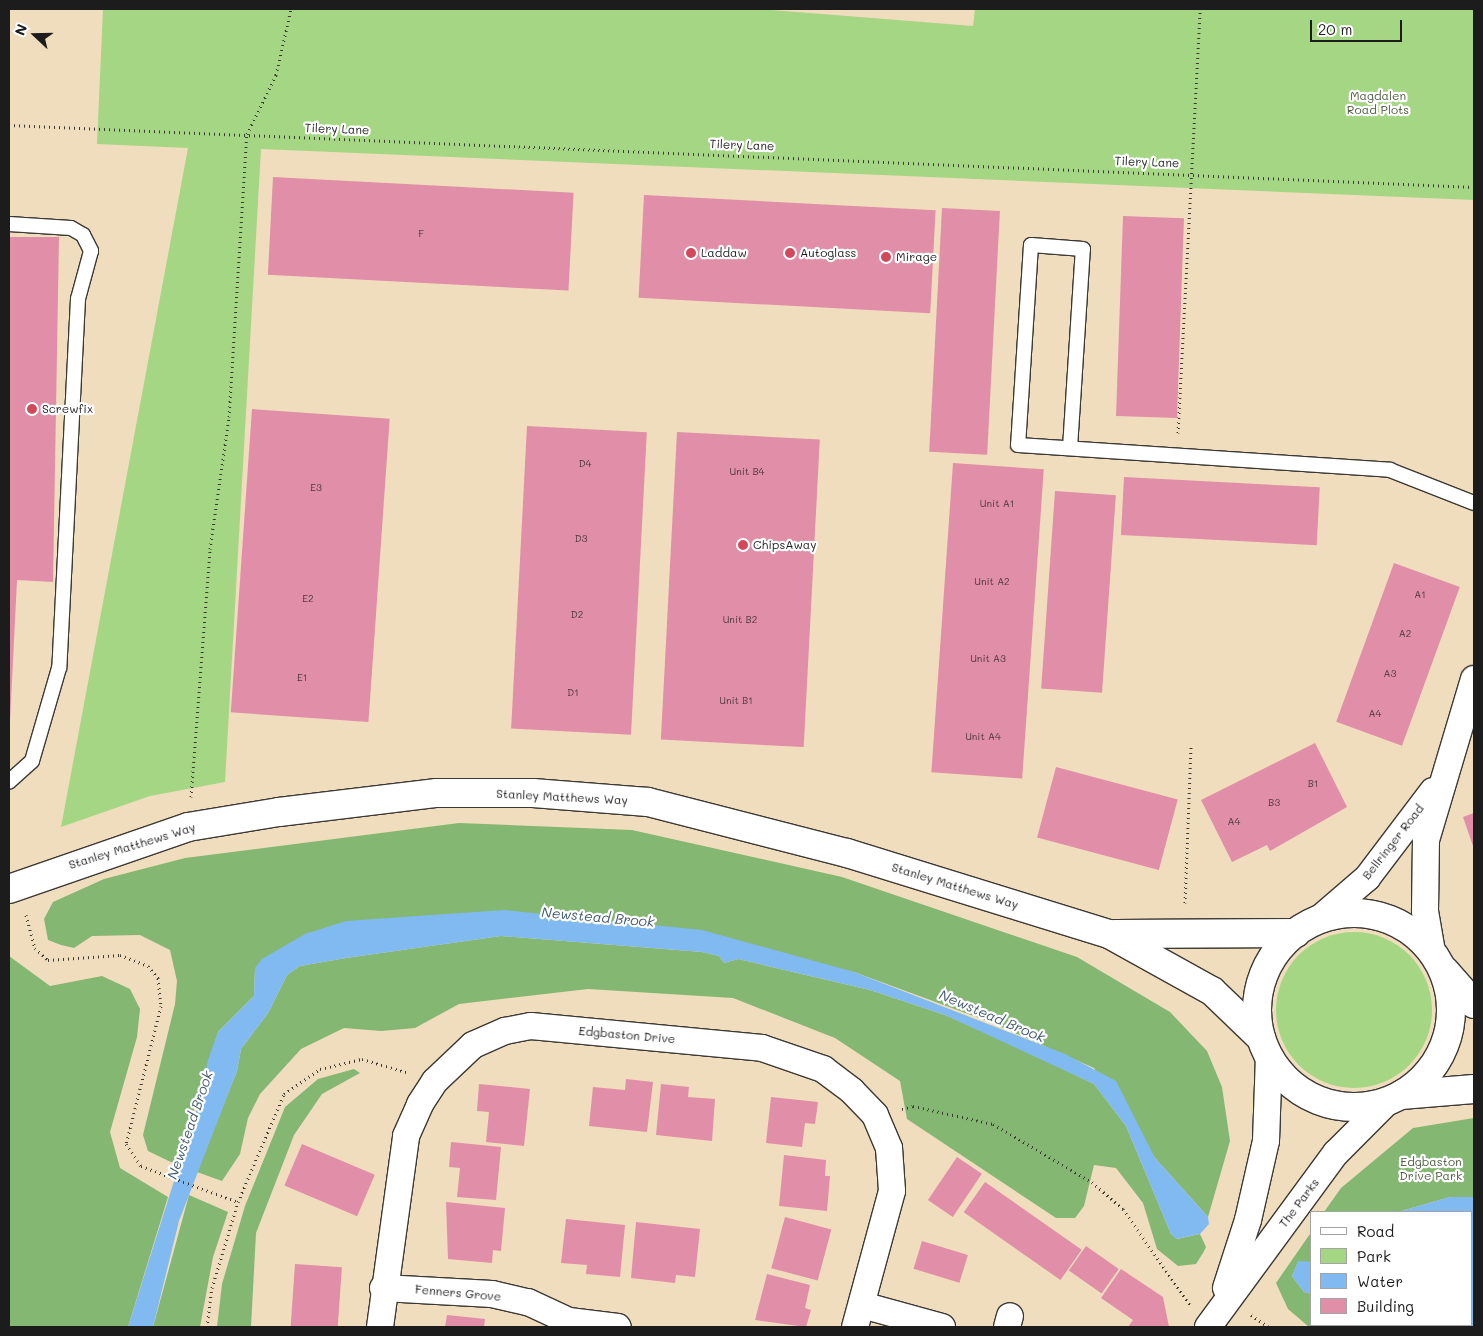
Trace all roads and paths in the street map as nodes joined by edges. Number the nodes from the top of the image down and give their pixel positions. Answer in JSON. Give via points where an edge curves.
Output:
{"nodes":[{"id":1,"x":291,"y":9,"type":"edge"},
{"id":2,"x":1200,"y":9,"type":"edge"},
{"id":3,"x":9,"y":124,"type":"edge"},
{"id":4,"x":246,"y":134,"type":"junction"},
{"id":5,"x":1191,"y":173,"type":"junction"},
{"id":6,"x":1474,"y":187,"type":"edge"},
{"id":7,"x":9,"y":224,"type":"edge"},
{"id":8,"x":1070,"y":448,"type":"junction"},
{"id":9,"x":1176,"y":455,"type":"junction"},
{"id":10,"x":1474,"y":503,"type":"edge"},
{"id":11,"x":1474,"y":680,"type":"edge"},
{"id":12,"x":1191,"y":746,"type":"dead end"},
{"id":13,"x":1441,"y":780,"type":"junction"},
{"id":14,"x":9,"y":782,"type":"edge"},
{"id":15,"x":188,"y":826,"type":"junction"},
{"id":16,"x":12,"y":888,"type":"edge"},
{"id":17,"x":1307,"y":926,"type":"junction"},
{"id":18,"x":1109,"y":934,"type":"junction"},
{"id":19,"x":1184,"y":934,"type":"junction"},
{"id":20,"x":1435,"y":958,"type":"junction"},
{"id":21,"x":1474,"y":1004,"type":"edge"},
{"id":22,"x":1265,"y":1047,"type":"junction"},
{"id":23,"x":435,"y":1080,"type":"junction"},
{"id":24,"x":1474,"y":1089,"type":"edge"},
{"id":25,"x":1394,"y":1098,"type":"junction"},
{"id":26,"x":875,"y":1115,"type":"junction"},
{"id":27,"x":238,"y":1202,"type":"junction"},
{"id":28,"x":383,"y":1288,"type":"junction"},
{"id":29,"x":859,"y":1316,"type":"edge"},
{"id":30,"x":1212,"y":1321,"type":"edge"},
{"id":31,"x":207,"y":1327,"type":"edge"},
{"id":32,"x":380,"y":1327,"type":"edge"},
{"id":33,"x":608,"y":1327,"type":"edge"},
{"id":34,"x":942,"y":1327,"type":"edge"}],
"edges":[{"from":1,"to":4,"type":"path","via":[[276,75]]},
{"from":2,"to":5,"type":"path"},
{"from":3,"to":4,"type":"path","name":"Tilery Lane"},
{"from":4,"to":5,"type":"path","name":"Tilery Lane"},
{"from":4,"to":15,"type":"path","via":[[230,417],[210,549]]},
{"from":5,"to":6,"type":"path","name":"Tilery Lane"},
{"from":5,"to":9,"type":"path"},
{"from":7,"to":14,"type":"lane","via":[[71,228],[83,235],[91,251],[78,299],[59,668],[32,762]]},
{"from":8,"to":8,"type":"lane","via":[[1018,445],[1031,245],[1083,249]]},
{"from":8,"to":9,"type":"lane"},
{"from":9,"to":10,"type":"lane","via":[[1390,470]]},
{"from":11,"to":13,"type":"street","name":"Bellringer Road"},
{"from":12,"to":19,"type":"path"},
{"from":13,"to":17,"type":"street","name":"Bellringer Road","via":[[1366,878]]},
{"from":13,"to":20,"type":"street","name":"Bellringer Road","via":[[1426,840],[1425,912]]},
{"from":15,"to":16,"type":"main road","name":"Stanley Matthews Way"},
{"from":15,"to":18,"type":"main road","name":"Stanley Matthews Way","via":[[437,793],[533,793],[648,802],[847,853]]},
{"from":16,"to":27,"type":"path","via":[[36,948],[48,960],[120,955],[148,966],[158,978],[160,1006],[126,1144],[141,1166]]},
{"from":17,"to":19,"type":"main road","name":"Stanley Matthews Way"},
{"from":17,"to":20,"type":"main road","name":"Stanley Matthews Way","via":[[1345,914],[1380,917],[1412,932]]},
{"from":17,"to":22,"type":"main road","via":[[1264,974],[1257,1006]]},
{"from":18,"to":19,"type":"main road","name":"Stanley Matthews Way"},
{"from":18,"to":22,"type":"main road","name":"Stanley Matthews Way","via":[[1212,991]]},
{"from":20,"to":21,"type":"main road"},
{"from":20,"to":25,"type":"main road","via":[[1450,1004],[1444,1045],[1422,1079]]},
{"from":22,"to":25,"type":"main road","name":"Stanley Matthews Way","via":[[1288,1081],[1313,1098],[1343,1106]]},
{"from":22,"to":30,"type":"street","via":[[1261,1166]]},
{"from":23,"to":26,"type":"street","name":"Edgbaston Drive","via":[[473,1045],[505,1030],[531,1026],[762,1048],[791,1055],[823,1070]]},
{"from":23,"to":27,"type":"path","via":[[362,1059],[320,1069],[284,1094]]},
{"from":23,"to":28,"type":"street","name":"Edgbaston Drive","via":[[406,1136]]},
{"from":24,"to":25,"type":"main road"},
{"from":25,"to":30,"type":"street","name":"The Parks","via":[[1336,1153]]},
{"from":26,"to":29,"type":"street","name":"Edgbaston Drive","via":[[889,1148],[892,1191]]},
{"from":26,"to":30,"type":"path","via":[[913,1106],[993,1124],[1092,1182],[1123,1209],[1168,1280]]},
{"from":27,"to":31,"type":"path","via":[[212,1288]]},
{"from":28,"to":32,"type":"street","name":"Edgbaston Drive"},
{"from":28,"to":33,"type":"street","name":"Fenners Grove","via":[[492,1294],[528,1302],[569,1321]]},
{"from":29,"to":34,"type":"street","name":"Edgbaston Drive"}]}
